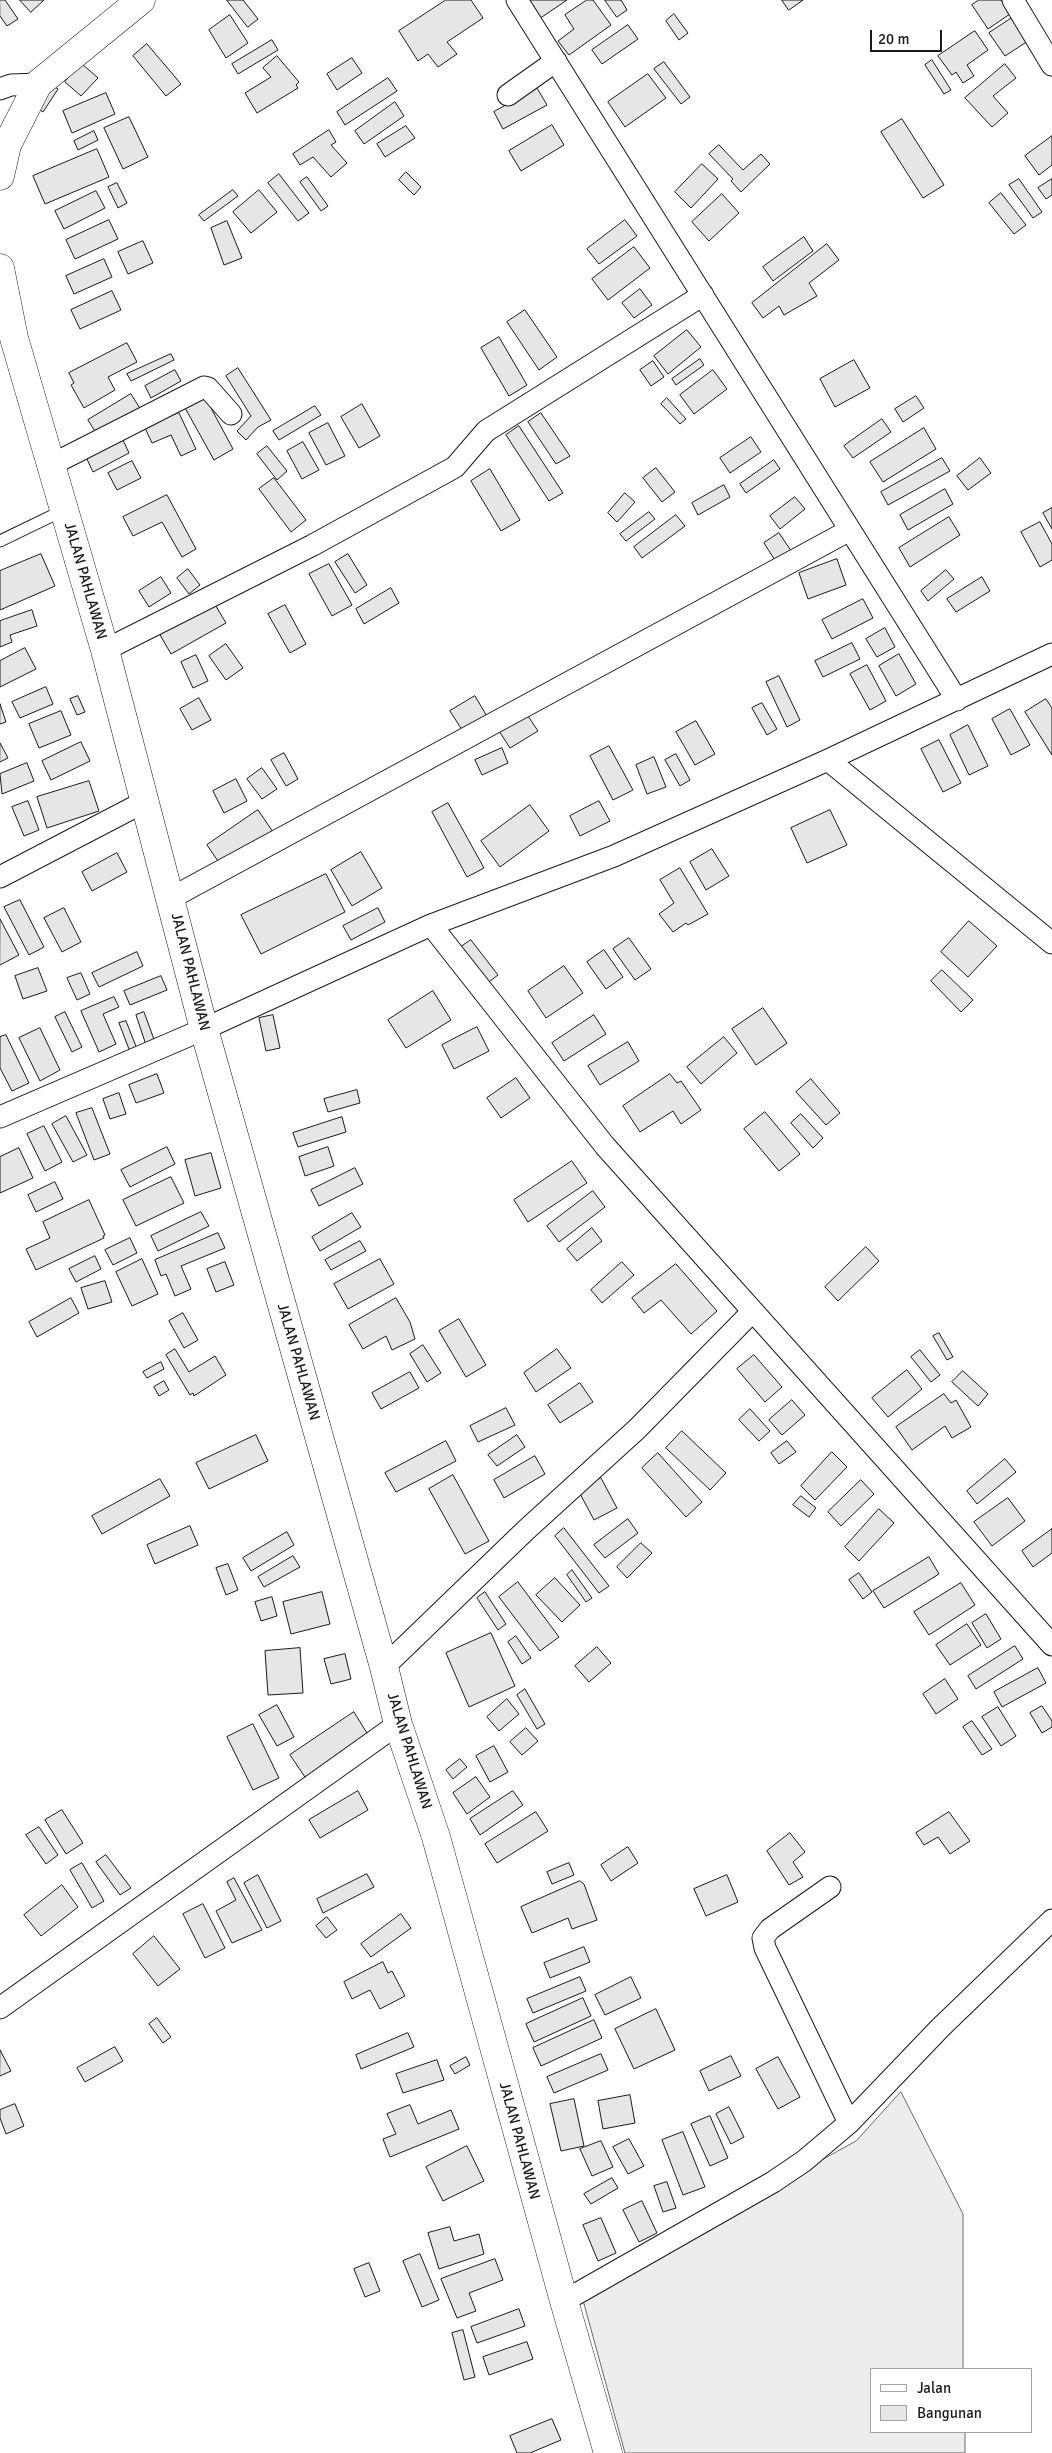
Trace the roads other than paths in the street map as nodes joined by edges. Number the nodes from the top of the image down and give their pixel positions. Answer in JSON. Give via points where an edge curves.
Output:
{"nodes":[{"id":1,"x":141,"y":0,"type":"edge"},
{"id":2,"x":517,"y":0,"type":"edge"},
{"id":3,"x":1013,"y":0,"type":"edge"},
{"id":4,"x":1045,"y":35,"type":"edge"},
{"id":5,"x":556,"y":61,"type":"junction"},
{"id":6,"x":1052,"y":65,"type":"edge"},
{"id":7,"x":38,"y":84,"type":"junction"},
{"id":8,"x":0,"y":89,"type":"edge"},
{"id":9,"x":508,"y":95,"type":"dead end"},
{"id":10,"x":0,"y":176,"type":"edge"},
{"id":11,"x":0,"y":268,"type":"edge"},
{"id":12,"x":703,"y":295,"type":"junction"},
{"id":13,"x":231,"y":414,"type":"dead end"},
{"id":14,"x":51,"y":465,"type":"junction"},
{"id":15,"x":64,"y":510,"type":"junction"},
{"id":16,"x":850,"y":530,"type":"junction"},
{"id":17,"x":0,"y":541,"type":"edge"},
{"id":18,"x":105,"y":650,"type":"junction"},
{"id":19,"x":1052,"y":654,"type":"edge"},
{"id":20,"x":957,"y":700,"type":"junction"},
{"id":21,"x":828,"y":760,"type":"junction"},
{"id":22,"x":144,"y":802,"type":"junction"},
{"id":23,"x":0,"y":877,"type":"edge"},
{"id":24,"x":171,"y":898,"type":"junction"},
{"id":25,"x":431,"y":925,"type":"junction"},
{"id":26,"x":1052,"y":943,"type":"edge"},
{"id":27,"x":204,"y":1029,"type":"junction"},
{"id":28,"x":0,"y":1117,"type":"edge"},
{"id":29,"x":752,"y":1312,"type":"junction"},
{"id":30,"x":1052,"y":1645,"type":"edge"},
{"id":31,"x":384,"y":1667,"type":"junction"},
{"id":32,"x":398,"y":1724,"type":"junction"},
{"id":33,"x":830,"y":1887,"type":"dead end"},
{"id":34,"x":1052,"y":1920,"type":"edge"},
{"id":35,"x":0,"y":2008,"type":"edge"},
{"id":36,"x":849,"y":2123,"type":"junction"},
{"id":37,"x":564,"y":2302,"type":"junction"},
{"id":38,"x":608,"y":2453,"type":"edge"}],
"edges":[{"from":1,"to":7,"type":"highway"},
{"from":2,"to":5,"type":"street"},
{"from":3,"to":4,"type":"street"},
{"from":4,"to":6,"type":"street"},
{"from":5,"to":9,"type":"street"},
{"from":5,"to":12,"type":"street"},
{"from":7,"to":8,"type":"street"},
{"from":7,"to":10,"type":"highway","via":[[7,145]]},
{"from":11,"to":14,"type":"highway","name":"JALAN PAHLAWAN","via":[[14,338]]},
{"from":12,"to":16,"type":"street"},
{"from":12,"to":18,"type":"street","via":[[486,431],[455,467],[313,546]]},
{"from":13,"to":14,"type":"street","via":[[204,387]]},
{"from":14,"to":15,"type":"highway","name":"JALAN PAHLAWAN"},
{"from":15,"to":17,"type":"lane"},
{"from":15,"to":18,"type":"highway","name":"JALAN PAHLAWAN"},
{"from":16,"to":20,"type":"street"},
{"from":16,"to":24,"type":"street"},
{"from":18,"to":22,"type":"highway","name":"JALAN PAHLAWAN"},
{"from":19,"to":20,"type":"street"},
{"from":20,"to":21,"type":"street"},
{"from":21,"to":25,"type":"street","via":[[614,856]]},
{"from":21,"to":26,"type":"street"},
{"from":22,"to":23,"type":"street"},
{"from":22,"to":24,"type":"highway","name":"JALAN PAHLAWAN"},
{"from":24,"to":27,"type":"highway","name":"JALAN PAHLAWAN"},
{"from":25,"to":27,"type":"street"},
{"from":25,"to":29,"type":"street","via":[[605,1146]]},
{"from":27,"to":28,"type":"street"},
{"from":27,"to":31,"type":"highway","name":"JALAN PAHLAWAN"},
{"from":29,"to":30,"type":"street"},
{"from":29,"to":31,"type":"street","via":[[637,1429]]},
{"from":31,"to":32,"type":"highway","name":"JALAN PAHLAWAN"},
{"from":32,"to":35,"type":"street"},
{"from":32,"to":37,"type":"highway","name":"JALAN PAHLAWAN","via":[[436,1837]]},
{"from":33,"to":36,"type":"street","via":[[763,1938]]},
{"from":34,"to":36,"type":"street","via":[[940,2028]]},
{"from":36,"to":37,"type":"street","via":[[773,2182]]},
{"from":37,"to":38,"type":"highway","name":"JALAN PAHLAWAN"}]}
